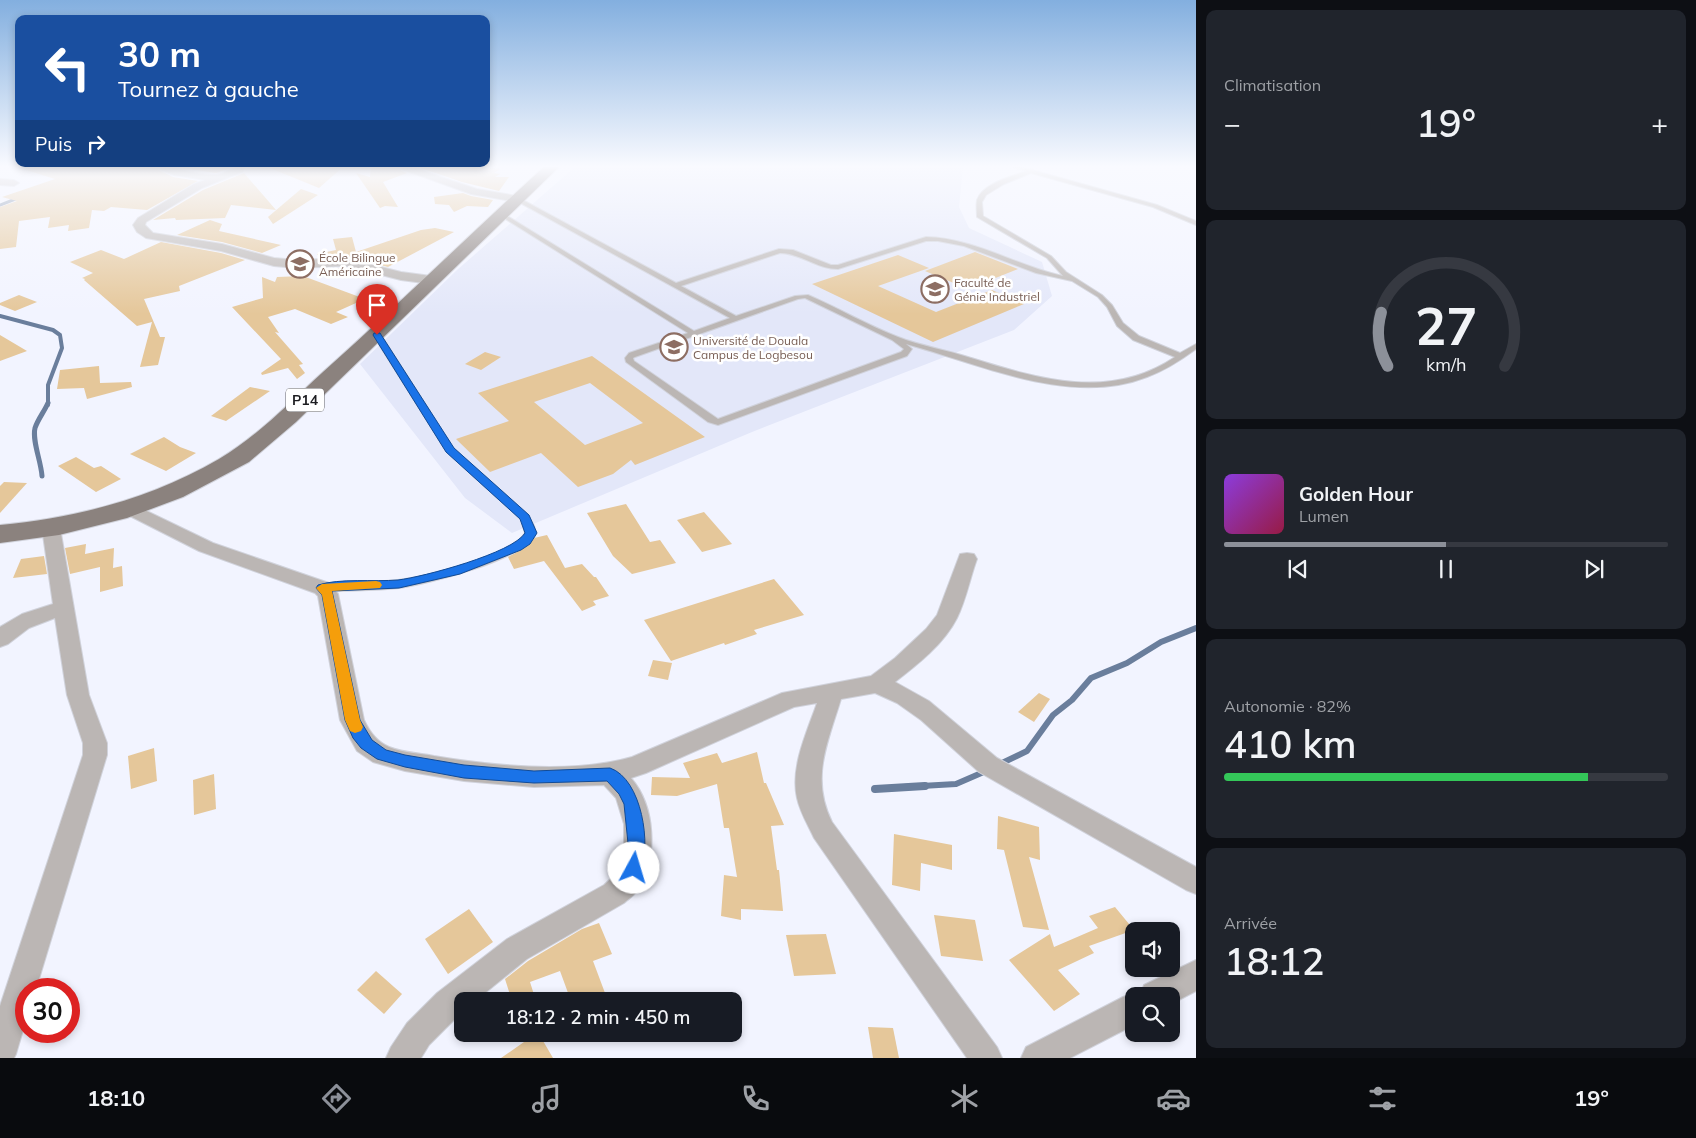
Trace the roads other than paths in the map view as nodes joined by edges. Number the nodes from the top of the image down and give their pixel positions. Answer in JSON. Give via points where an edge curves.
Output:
{"nodes":[{"id":1,"x":148,"y":215,"type":"edge"},
{"id":2,"x":502,"y":215,"type":"joint"},
{"id":3,"x":547,"y":215,"type":"edge"},
{"id":4,"x":980,"y":215,"type":"edge"},
{"id":5,"x":1178,"y":215,"type":"edge"},
{"id":6,"x":1196,"y":223,"type":"edge"},
{"id":7,"x":1072,"y":279,"type":"junction"},
{"id":8,"x":431,"y":280,"type":"junction"},
{"id":9,"x":676,"y":285,"type":"junction"},
{"id":10,"x":735,"y":318,"type":"junction"},
{"id":11,"x":693,"y":333,"type":"junction"},
{"id":12,"x":377,"y":335,"type":"junction"},
{"id":13,"x":895,"y":338,"type":"junction"},
{"id":14,"x":1196,"y":346,"type":"edge"},
{"id":15,"x":1182,"y":357,"type":"junction"},
{"id":16,"x":128,"y":508,"type":"junction"},
{"id":17,"x":51,"y":528,"type":"junction"},
{"id":18,"x":0,"y":534,"type":"edge"},
{"id":19,"x":967,"y":559,"type":"dead end"},
{"id":20,"x":322,"y":588,"type":"junction"},
{"id":21,"x":64,"y":608,"type":"junction"},
{"id":22,"x":0,"y":639,"type":"edge"},
{"id":23,"x":876,"y":684,"type":"junction"},
{"id":24,"x":832,"y":692,"type":"junction"},
{"id":25,"x":610,"y":774,"type":"junction"},
{"id":26,"x":1196,"y":881,"type":"edge"},
{"id":27,"x":1196,"y":975,"type":"edge"},
{"id":28,"x":1173,"y":987,"type":"edge"},
{"id":29,"x":1125,"y":1013,"type":"edge"},
{"id":30,"x":0,"y":1054,"type":"edge"},
{"id":31,"x":402,"y":1058,"type":"edge"},
{"id":32,"x":986,"y":1058,"type":"edge"},
{"id":33,"x":1037,"y":1058,"type":"edge"}],
"edges":[{"from":1,"to":8,"type":"street","via":[[140,226],[150,236],[222,248],[274,262],[346,262]]},
{"from":2,"to":8,"type":"main road","number":"P14"},
{"from":2,"to":11,"type":"lane"},
{"from":3,"to":9,"type":"lane"},
{"from":4,"to":7,"type":"lane","via":[[1049,257]]},
{"from":5,"to":6,"type":"lane"},
{"from":7,"to":9,"type":"lane","via":[[1035,271],[935,238],[838,267],[830,267],[791,251],[779,251]]},
{"from":7,"to":15,"type":"lane","via":[[1100,296],[1127,331],[1148,344]]},
{"from":8,"to":12,"type":"main road","number":"P14"},
{"from":9,"to":10,"type":"lane"},
{"from":10,"to":11,"type":"lane"},
{"from":10,"to":13,"type":"lane","via":[[806,296]]},
{"from":11,"to":13,"type":"lane","via":[[632,355],[630,362],[718,422],[904,354],[908,349]]},
{"from":12,"to":16,"type":"main road","number":"P14","via":[[252,448],[228,465]]},
{"from":12,"to":20,"type":"lane","via":[[450,450],[525,517],[531,533],[517,547],[456,571],[399,584]]},
{"from":13,"to":15,"type":"lane","via":[[1026,378],[1079,386],[1108,385],[1136,379]]},
{"from":14,"to":15,"type":"lane"},
{"from":16,"to":17,"type":"main road","number":"P14"},
{"from":16,"to":20,"type":"street","via":[[206,546]]},
{"from":17,"to":18,"type":"main road","number":"P14"},
{"from":17,"to":21,"type":"street"},
{"from":19,"to":23,"type":"street","via":[[947,617],[920,648]]},
{"from":20,"to":25,"type":"street","via":[[328,594],[352,720],[366,744],[382,754],[405,761],[464,771],[534,777]]},
{"from":21,"to":22,"type":"street","via":[[27,619],[13,626]]},
{"from":21,"to":30,"type":"street","via":[[78,695],[95,742],[95,755]]},
{"from":23,"to":24,"type":"street"},
{"from":23,"to":26,"type":"street","via":[[922,708],[988,766]]},
{"from":24,"to":25,"type":"street","via":[[790,699],[638,766]]},
{"from":24,"to":32,"type":"street","via":[[809,767],[812,810]]},
{"from":25,"to":31,"type":"street","via":[[625,789],[635,823],[638,853],[626,883],[614,894],[517,949],[448,1004],[418,1034]]},
{"from":27,"to":28,"type":"street"},
{"from":29,"to":33,"type":"street"}]}
